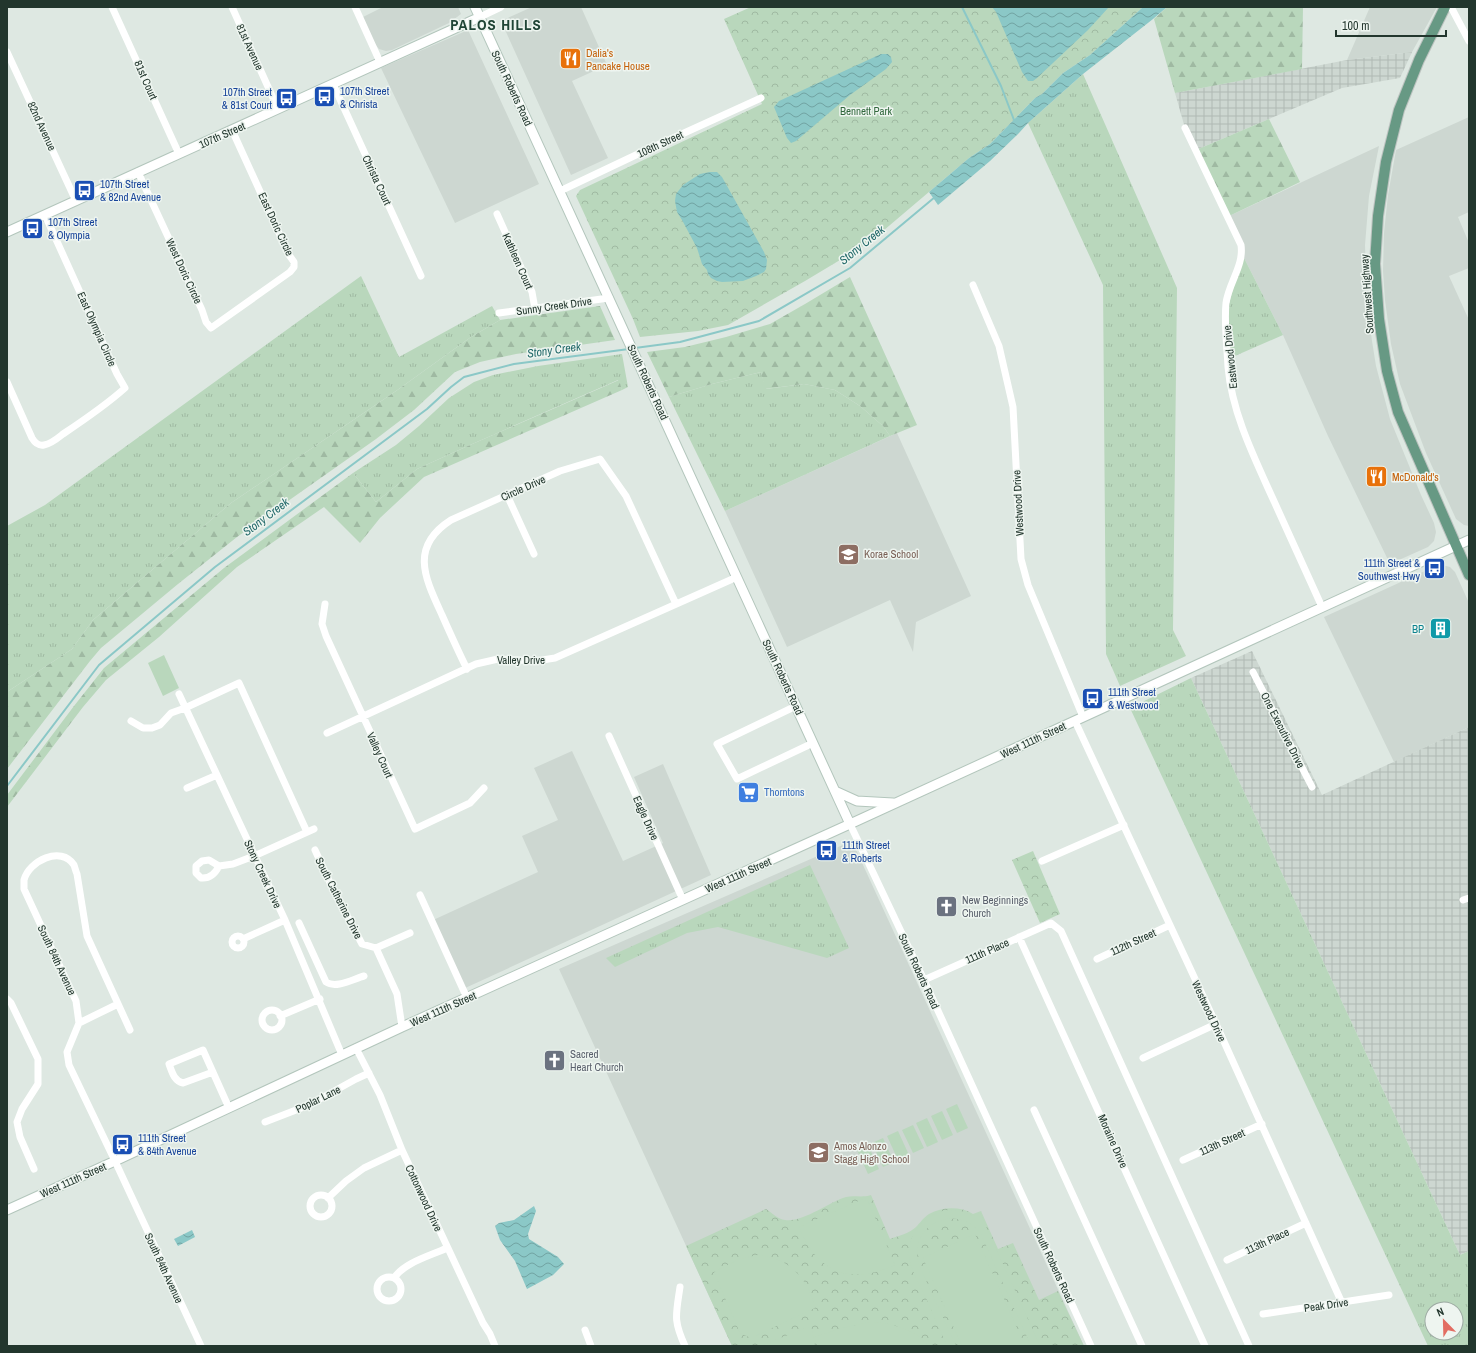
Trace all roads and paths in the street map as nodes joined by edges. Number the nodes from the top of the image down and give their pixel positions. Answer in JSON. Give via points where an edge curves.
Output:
{"nodes":[{"id":1,"x":112,"y":7,"type":"edge"},
{"id":2,"x":232,"y":7,"type":"edge"},
{"id":3,"x":355,"y":7,"type":"edge"},
{"id":4,"x":475,"y":7,"type":"edge"},
{"id":5,"x":501,"y":7,"type":"edge"},
{"id":6,"x":1445,"y":7,"type":"edge"},
{"id":7,"x":1451,"y":7,"type":"edge"},
{"id":8,"x":480,"y":17,"type":"junction"},
{"id":9,"x":1469,"y":42,"type":"edge"},
{"id":10,"x":7,"y":52,"type":"edge"},
{"id":11,"x":380,"y":62,"type":"junction"},
{"id":12,"x":333,"y":84,"type":"junction"},
{"id":13,"x":760,"y":98,"type":"dead end"},
{"id":14,"x":278,"y":109,"type":"junction"},
{"id":15,"x":1185,"y":128,"type":"dead end"},
{"id":16,"x":232,"y":130,"type":"junction"},
{"id":17,"x":179,"y":154,"type":"junction"},
{"id":18,"x":138,"y":172,"type":"junction"},
{"id":19,"x":560,"y":191,"type":"junction"},
{"id":20,"x":76,"y":201,"type":"junction"},
{"id":21,"x":497,"y":214,"type":"dead end"},
{"id":22,"x":44,"y":215,"type":"junction"},
{"id":23,"x":7,"y":232,"type":"edge"},
{"id":24,"x":421,"y":276,"type":"dead end"},
{"id":25,"x":973,"y":285,"type":"dead end"},
{"id":26,"x":609,"y":298,"type":"junction"},
{"id":27,"x":248,"y":302,"type":"joint"},
{"id":28,"x":535,"y":309,"type":"junction"},
{"id":29,"x":499,"y":313,"type":"dead end"},
{"id":30,"x":7,"y":382,"type":"edge"},
{"id":31,"x":507,"y":495,"type":"junction"},
{"id":32,"x":1469,"y":540,"type":"edge"},
{"id":33,"x":1456,"y":546,"type":"junction"},
{"id":34,"x":534,"y":554,"type":"dead end"},
{"id":35,"x":1469,"y":575,"type":"edge"},
{"id":36,"x":737,"y":577,"type":"junction"},
{"id":37,"x":325,"y":604,"type":"dead end"},
{"id":38,"x":676,"y":604,"type":"junction"},
{"id":39,"x":1322,"y":606,"type":"junction"},
{"id":40,"x":466,"y":669,"type":"junction"},
{"id":41,"x":1253,"y":672,"type":"dead end"},
{"id":42,"x":179,"y":694,"type":"dead end"},
{"id":43,"x":796,"y":706,"type":"junction"},
{"id":44,"x":185,"y":708,"type":"junction"},
{"id":45,"x":363,"y":716,"type":"junction"},
{"id":46,"x":1079,"y":719,"type":"junction"},
{"id":47,"x":131,"y":721,"type":"dead end"},
{"id":48,"x":327,"y":733,"type":"dead end"},
{"id":49,"x":609,"y":736,"type":"dead end"},
{"id":50,"x":813,"y":742,"type":"junction"},
{"id":51,"x":217,"y":775,"type":"junction"},
{"id":52,"x":1312,"y":787,"type":"dead end"},
{"id":53,"x":187,"y":788,"type":"dead end"},
{"id":54,"x":484,"y":788,"type":"dead end"},
{"id":55,"x":835,"y":790,"type":"junction"},
{"id":56,"x":896,"y":803,"type":"junction"},
{"id":57,"x":850,"y":824,"type":"junction"},
{"id":58,"x":1124,"y":824,"type":"junction"},
{"id":59,"x":315,"y":850,"type":"dead end"},
{"id":60,"x":254,"y":856,"type":"junction"},
{"id":61,"x":1042,"y":861,"type":"dead end"},
{"id":62,"x":219,"y":866,"type":"dead end"},
{"id":63,"x":420,"y":895,"type":"dead end"},
{"id":64,"x":683,"y":900,"type":"junction"},
{"id":65,"x":285,"y":920,"type":"junction"},
{"id":66,"x":299,"y":923,"type":"dead end"},
{"id":67,"x":1170,"y":925,"type":"junction"},
{"id":68,"x":410,"y":933,"type":"dead end"},
{"id":69,"x":1019,"y":936,"type":"junction"},
{"id":70,"x":243,"y":939,"type":"dead end"},
{"id":71,"x":376,"y":948,"type":"junction"},
{"id":72,"x":313,"y":954,"type":"junction"},
{"id":73,"x":302,"y":958,"type":"junction"},
{"id":74,"x":1097,"y":959,"type":"dead end"},
{"id":75,"x":364,"y":976,"type":"dead end"},
{"id":76,"x":924,"y":980,"type":"junction"},
{"id":77,"x":467,"y":998,"type":"junction"},
{"id":78,"x":7,"y":999,"type":"edge"},
{"id":79,"x":320,"y":1000,"type":"junction"},
{"id":80,"x":118,"y":1004,"type":"junction"},
{"id":81,"x":280,"y":1016,"type":"dead end"},
{"id":82,"x":79,"y":1023,"type":"junction"},
{"id":83,"x":1216,"y":1024,"type":"junction"},
{"id":84,"x":402,"y":1027,"type":"junction"},
{"id":85,"x":130,"y":1030,"type":"dead end"},
{"id":86,"x":356,"y":1048,"type":"junction"},
{"id":87,"x":342,"y":1055,"type":"junction"},
{"id":88,"x":1142,"y":1058,"type":"dead end"},
{"id":89,"x":213,"y":1072,"type":"junction"},
{"id":90,"x":369,"y":1073,"type":"junction"},
{"id":91,"x":229,"y":1108,"type":"junction"},
{"id":92,"x":1034,"y":1110,"type":"dead end"},
{"id":93,"x":265,"y":1122,"type":"dead end"},
{"id":94,"x":1262,"y":1124,"type":"junction"},
{"id":95,"x":402,"y":1150,"type":"junction"},
{"id":96,"x":1183,"y":1160,"type":"dead end"},
{"id":97,"x":115,"y":1161,"type":"junction"},
{"id":98,"x":34,"y":1168,"type":"dead end"},
{"id":99,"x":328,"y":1198,"type":"dead end"},
{"id":100,"x":7,"y":1210,"type":"edge"},
{"id":101,"x":1306,"y":1223,"type":"junction"},
{"id":102,"x":447,"y":1248,"type":"junction"},
{"id":103,"x":1227,"y":1260,"type":"dead end"},
{"id":104,"x":394,"y":1278,"type":"dead end"},
{"id":105,"x":680,"y":1287,"type":"dead end"},
{"id":106,"x":1389,"y":1295,"type":"dead end"},
{"id":107,"x":1342,"y":1303,"type":"junction"},
{"id":108,"x":1263,"y":1314,"type":"dead end"},
{"id":109,"x":585,"y":1330,"type":"dead end"},
{"id":110,"x":493,"y":1345,"type":"edge"},
{"id":111,"x":200,"y":1346,"type":"edge"},
{"id":112,"x":591,"y":1346,"type":"edge"},
{"id":113,"x":685,"y":1346,"type":"edge"},
{"id":114,"x":1091,"y":1346,"type":"edge"},
{"id":115,"x":1142,"y":1346,"type":"edge"},
{"id":116,"x":1206,"y":1346,"type":"edge"},
{"id":117,"x":1249,"y":1346,"type":"edge"}],
"edges":[{"from":1,"to":17,"type":"street","name":"81st Court"},
{"from":2,"to":14,"type":"street","name":"81st Avenue"},
{"from":3,"to":11,"type":"street"},
{"from":4,"to":8,"type":"main road","name":"South Roberts Road"},
{"from":5,"to":8,"type":"street","name":"107th Street"},
{"from":6,"to":33,"type":"main road","name":"Southwest Highway","via":[[1419,60],[1399,110],[1384,175],[1374,264],[1387,371],[1398,412]]},
{"from":7,"to":9,"type":"street"},
{"from":8,"to":11,"type":"main road","name":"107th Street"},
{"from":8,"to":19,"type":"main road","name":"South Roberts Road"},
{"from":10,"to":20,"type":"street","name":"82nd Avenue"},
{"from":11,"to":12,"type":"main road","name":"107th Street"},
{"from":12,"to":14,"type":"main road","name":"107th Street"},
{"from":12,"to":24,"type":"street","name":"Christa Court"},
{"from":13,"to":19,"type":"street","name":"108th Street"},
{"from":14,"to":16,"type":"main road","name":"107th Street"},
{"from":15,"to":39,"type":"street","name":"Eastwood Drive","via":[[1242,254],[1229,292],[1226,316],[1229,369],[1238,413],[1250,449]]},
{"from":16,"to":17,"type":"main road","name":"107th Street"},
{"from":16,"to":27,"type":"street","name":"East Doric Circle","via":[[294,262],[290,272]]},
{"from":17,"to":18,"type":"main road","name":"107th Street"},
{"from":18,"to":20,"type":"main road","name":"107th Street"},
{"from":18,"to":27,"type":"street","name":"West Doric Circle","via":[[211,328]]},
{"from":19,"to":26,"type":"main road","name":"South Roberts Road"},
{"from":20,"to":22,"type":"main road","name":"107th Street"},
{"from":21,"to":28,"type":"street","name":"Kathleen Court","via":[[532,292]]},
{"from":22,"to":23,"type":"main road","name":"107th Street"},
{"from":22,"to":30,"type":"street","name":"East Olympia Circle","via":[[125,388],[77,425],[46,445],[39,445],[32,438]]},
{"from":25,"to":46,"type":"street","name":"Westwood Drive","via":[[998,346],[1013,407],[1021,559],[1028,585]]},
{"from":26,"to":28,"type":"street","name":"Sunny Creek Drive"},
{"from":26,"to":36,"type":"main road","name":"South Roberts Road"},
{"from":28,"to":29,"type":"street","name":"Sunny Creek Drive"},
{"from":31,"to":34,"type":"street"},
{"from":31,"to":38,"type":"street","name":"Circle Drive","via":[[560,471],[600,459],[626,496]]},
{"from":31,"to":40,"type":"street","name":"Circle Drive","via":[[445,524],[432,537],[425,552],[426,579]]},
{"from":32,"to":33,"type":"main road","name":"West 111th Street"},
{"from":33,"to":35,"type":"main road","name":"Southwest Highway"},
{"from":33,"to":39,"type":"main road","name":"West 111th Street"},
{"from":36,"to":38,"type":"street","name":"Valley Drive"},
{"from":36,"to":43,"type":"main road","name":"South Roberts Road"},
{"from":37,"to":45,"type":"street","name":"Valley Court","via":[[322,624],[326,636]]},
{"from":38,"to":40,"type":"street","name":"Valley Drive","via":[[555,658],[536,662],[498,659]]},
{"from":39,"to":46,"type":"main road","name":"West 111th Street"},
{"from":40,"to":45,"type":"street","name":"Valley Drive"},
{"from":41,"to":52,"type":"street","name":"One Executive Drive"},
{"from":42,"to":44,"type":"street","name":"Stony Creek Drive"},
{"from":43,"to":50,"type":"main road","name":"South Roberts Road"},
{"from":43,"to":50,"type":"street","via":[[717,744],[737,779]]},
{"from":44,"to":47,"type":"street","via":[[171,713],[160,725],[152,728],[143,728]]},
{"from":44,"to":51,"type":"street","name":"Stony Creek Drive"},
{"from":44,"to":60,"type":"street","via":[[239,683],[311,830]]},
{"from":45,"to":48,"type":"street","name":"Valley Drive"},
{"from":45,"to":54,"type":"street","name":"Valley Court","via":[[415,829],[470,803]]},
{"from":46,"to":56,"type":"main road","name":"West 111th Street"},
{"from":46,"to":58,"type":"street","name":"Westwood Drive"},
{"from":49,"to":64,"type":"street","name":"Eagle Drive"},
{"from":50,"to":55,"type":"main road","name":"South Roberts Road"},
{"from":51,"to":53,"type":"street"},
{"from":51,"to":60,"type":"street","name":"Stony Creek Drive"},
{"from":55,"to":56,"type":"main road","via":[[857,801]]},
{"from":55,"to":57,"type":"main road","name":"South Roberts Road"},
{"from":56,"to":57,"type":"main road","name":"West 111th Street"},
{"from":57,"to":64,"type":"main road","name":"West 111th Street"},
{"from":57,"to":76,"type":"street","name":"South Roberts Road"},
{"from":58,"to":61,"type":"street"},
{"from":58,"to":67,"type":"street","name":"Westwood Drive"},
{"from":59,"to":71,"type":"street","name":"South Catherine Drive","via":[[362,944]]},
{"from":60,"to":62,"type":"street"},
{"from":60,"to":65,"type":"street","name":"Stony Creek Drive"},
{"from":63,"to":77,"type":"street"},
{"from":64,"to":77,"type":"main road","name":"West 111th Street"},
{"from":65,"to":70,"type":"street"},
{"from":65,"to":73,"type":"street","name":"Stony Creek Drive"},
{"from":66,"to":72,"type":"street"},
{"from":67,"to":74,"type":"street","name":"112th Street"},
{"from":67,"to":83,"type":"street","name":"Westwood Drive"},
{"from":68,"to":71,"type":"street"},
{"from":69,"to":76,"type":"street","name":"111th Place"},
{"from":69,"to":116,"type":"street","name":"Moraine Drive"},
{"from":69,"to":117,"type":"street","name":"111th Place","via":[[1051,923],[1061,931]]},
{"from":71,"to":84,"type":"street","via":[[397,994]]},
{"from":72,"to":73,"type":"street"},
{"from":72,"to":75,"type":"street","via":[[328,984],[342,983]]},
{"from":73,"to":79,"type":"street","name":"Stony Creek Drive"},
{"from":76,"to":114,"type":"street","name":"South Roberts Road"},
{"from":77,"to":84,"type":"main road","name":"West 111th Street"},
{"from":78,"to":98,"type":"street","via":[[38,1059],[38,1084],[17,1122],[20,1137]]},
{"from":79,"to":81,"type":"street"},
{"from":79,"to":87,"type":"street","name":"Stony Creek Drive"},
{"from":80,"to":82,"type":"street"},
{"from":80,"to":82,"type":"street","name":"South 84th Avenue","via":[[87,936],[77,874],[73,865],[64,857],[52,856],[40,860],[29,869],[24,880],[24,889],[76,1000]]},
{"from":80,"to":85,"type":"street","name":"South 84th Avenue"},
{"from":82,"to":97,"type":"street","name":"South 84th Avenue","via":[[67,1052],[69,1066]]},
{"from":83,"to":88,"type":"street"},
{"from":83,"to":94,"type":"street","name":"Westwood Drive"},
{"from":84,"to":86,"type":"main road","name":"West 111th Street"},
{"from":86,"to":87,"type":"main road","name":"West 111th Street"},
{"from":86,"to":90,"type":"street","name":"Cottonwood Drive"},
{"from":87,"to":91,"type":"main road","name":"West 111th Street"},
{"from":89,"to":89,"type":"street","via":[[203,1050],[169,1064],[174,1077],[183,1083]]},
{"from":89,"to":91,"type":"street"},
{"from":90,"to":93,"type":"street","name":"Poplar Lane","via":[[309,1105]]},
{"from":90,"to":95,"type":"street","name":"Cottonwood Drive"},
{"from":91,"to":97,"type":"main road","name":"West 111th Street"},
{"from":92,"to":115,"type":"street"},
{"from":94,"to":96,"type":"street","name":"113th Street"},
{"from":94,"to":101,"type":"street","name":"Westwood Drive"},
{"from":95,"to":99,"type":"street","via":[[364,1168]]},
{"from":95,"to":102,"type":"street","name":"Cottonwood Drive"},
{"from":97,"to":100,"type":"main road","name":"West 111th Street"},
{"from":97,"to":111,"type":"street","name":"South 84th Avenue"},
{"from":101,"to":103,"type":"street","name":"113th Place"},
{"from":101,"to":107,"type":"street","name":"Westwood Drive"},
{"from":102,"to":104,"type":"street","via":[[410,1265]]},
{"from":102,"to":110,"type":"street","name":"Cottonwood Drive"},
{"from":105,"to":113,"type":"street","via":[[675,1320]]},
{"from":106,"to":107,"type":"street","name":"Peak Drive"},
{"from":107,"to":108,"type":"street","name":"Peak Drive"},
{"from":109,"to":112,"type":"street"}]}
